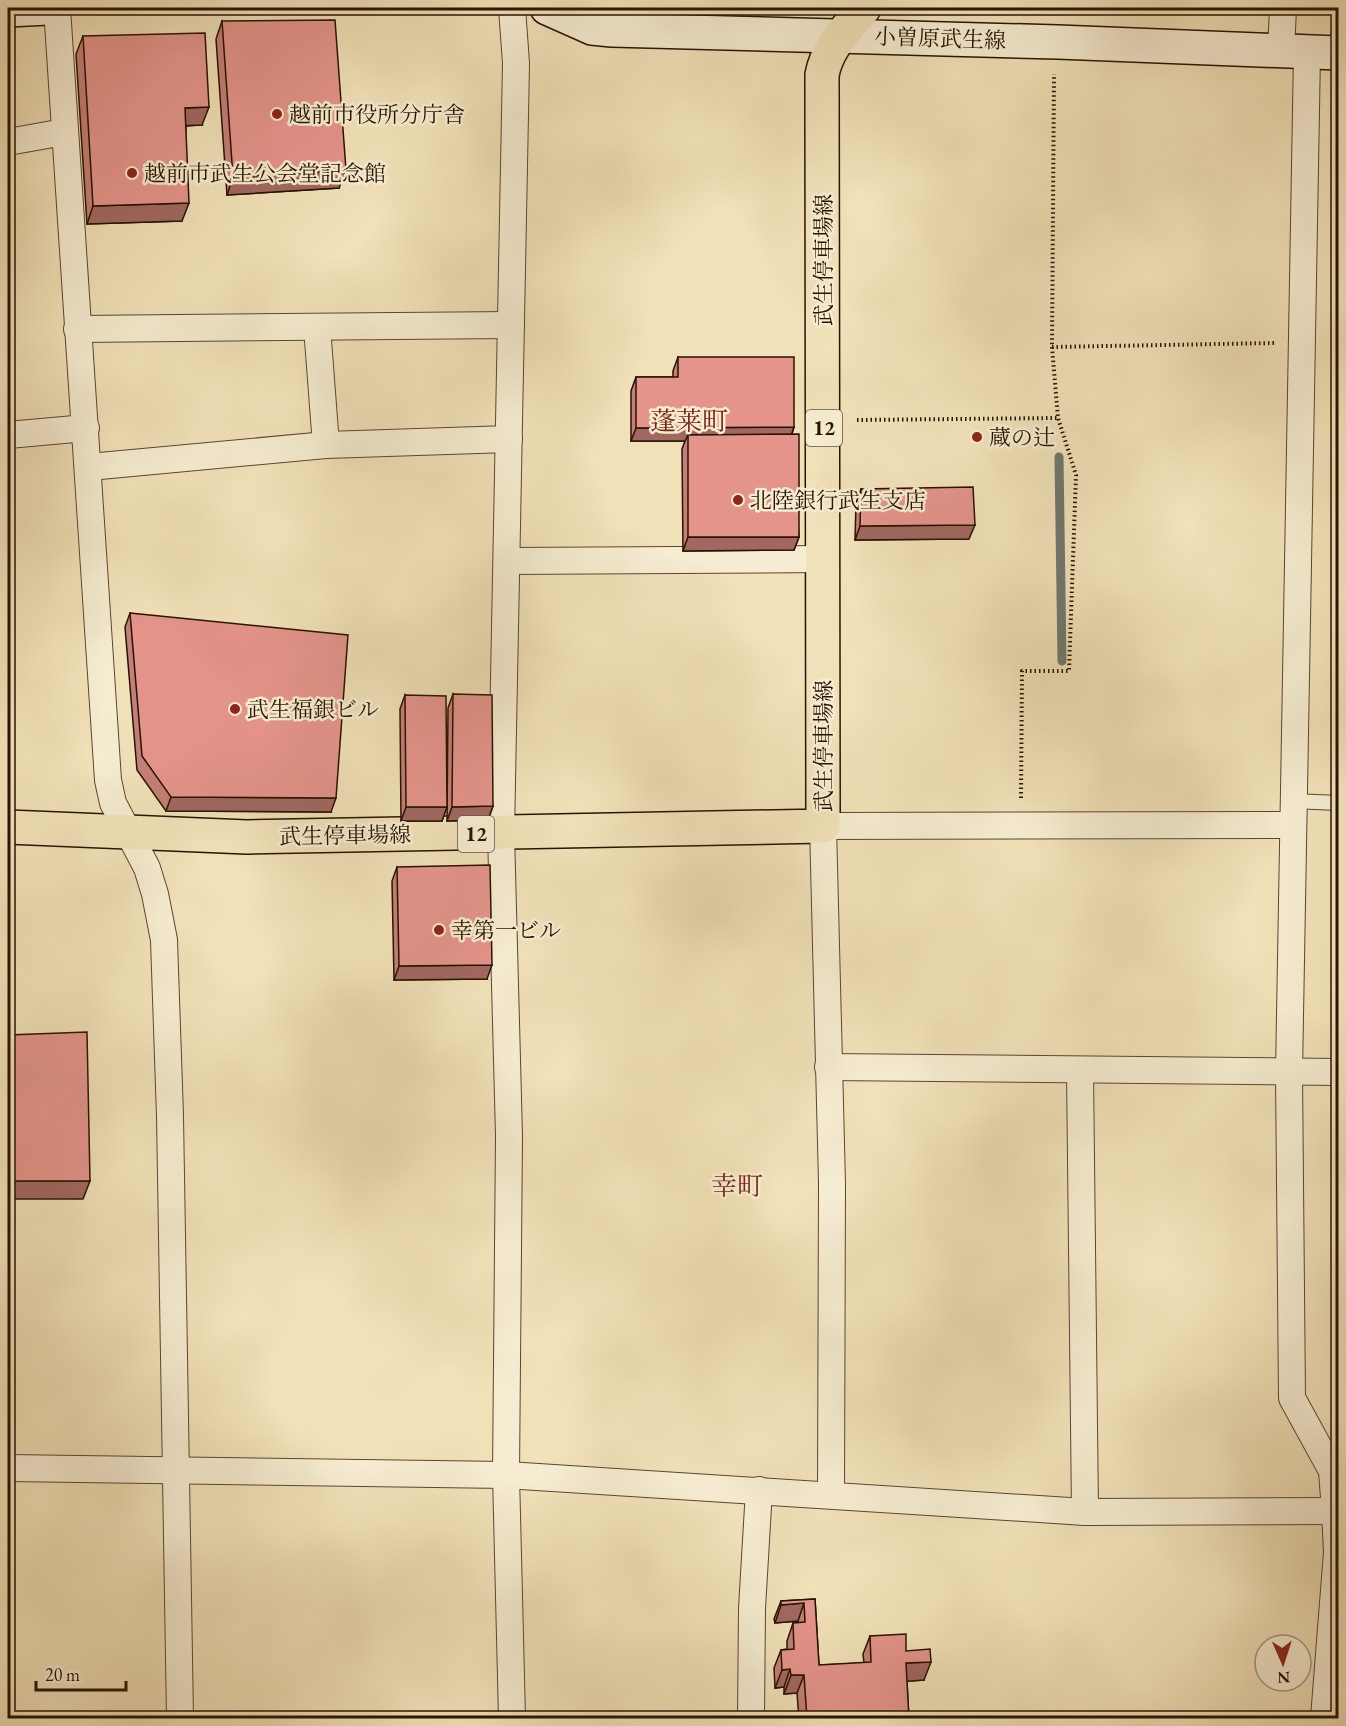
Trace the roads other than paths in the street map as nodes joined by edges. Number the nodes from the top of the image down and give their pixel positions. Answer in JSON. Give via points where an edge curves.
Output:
{"nodes":[{"id":1,"x":48,"y":8,"type":"edge"},
{"id":2,"x":57,"y":8,"type":"edge"},
{"id":3,"x":512,"y":8,"type":"edge"},
{"id":4,"x":547,"y":8,"type":"edge"},
{"id":5,"x":864,"y":8,"type":"edge"},
{"id":6,"x":1283,"y":8,"type":"edge"},
{"id":7,"x":8,"y":10,"type":"edge"},
{"id":8,"x":840,"y":35,"type":"junction"},
{"id":9,"x":1309,"y":53,"type":"edge"},
{"id":10,"x":64,"y":132,"type":"junction"},
{"id":11,"x":8,"y":141,"type":"edge"},
{"id":12,"x":511,"y":325,"type":"junction"},
{"id":13,"x":317,"y":327,"type":"junction"},
{"id":14,"x":77,"y":330,"type":"junction"},
{"id":15,"x":86,"y":428,"type":"junction"},
{"id":16,"x":8,"y":435,"type":"edge"},
{"id":17,"x":509,"y":439,"type":"junction"},
{"id":18,"x":326,"y":446,"type":"junction"},
{"id":19,"x":89,"y":467,"type":"junction"},
{"id":20,"x":824,"y":559,"type":"junction"},
{"id":21,"x":507,"y":561,"type":"junction"},
{"id":22,"x":1338,"y":803,"type":"edge"},
{"id":23,"x":1292,"y":813,"type":"junction"},
{"id":24,"x":823,"y":826,"type":"junction"},
{"id":25,"x":8,"y":827,"type":"edge"},
{"id":26,"x":129,"y":831,"type":"junction"},
{"id":27,"x":501,"y":833,"type":"junction"},
{"id":28,"x":828,"y":1067,"type":"junction"},
{"id":29,"x":1080,"y":1071,"type":"junction"},
{"id":30,"x":1338,"y":1072,"type":"edge"},
{"id":31,"x":1289,"y":1073,"type":"junction"},
{"id":32,"x":8,"y":1468,"type":"edge"},
{"id":33,"x":175,"y":1469,"type":"junction"},
{"id":34,"x":506,"y":1475,"type":"junction"},
{"id":35,"x":759,"y":1490,"type":"junction"},
{"id":36,"x":831,"y":1495,"type":"junction"},
{"id":37,"x":1337,"y":1511,"type":"edge"},
{"id":38,"x":1085,"y":1512,"type":"junction"},
{"id":39,"x":180,"y":1719,"type":"edge"},
{"id":40,"x":512,"y":1719,"type":"edge"},
{"id":41,"x":751,"y":1719,"type":"edge"},
{"id":42,"x":1324,"y":1719,"type":"edge"}],
"edges":[{"from":1,"to":7,"type":"main road"},
{"from":2,"to":10,"type":"street"},
{"from":3,"to":12,"type":"street","via":[[516,63]]},
{"from":4,"to":8,"type":"main road","name":"小曽原武生線","via":[[592,28],[612,30]]},
{"from":5,"to":8,"type":"main road","name":"武生停車場線","number":"12"},
{"from":6,"to":9,"type":"street"},
{"from":8,"to":9,"type":"main road","name":"小曽原武生線"},
{"from":8,"to":20,"type":"main road","name":"武生停車場線","number":"12","via":[[825,61],[822,75]]},
{"from":9,"to":23,"type":"street"},
{"from":10,"to":11,"type":"street"},
{"from":10,"to":14,"type":"street"},
{"from":12,"to":13,"type":"street"},
{"from":12,"to":17,"type":"street"},
{"from":13,"to":14,"type":"street"},
{"from":13,"to":18,"type":"street"},
{"from":14,"to":15,"type":"street"},
{"from":15,"to":16,"type":"street"},
{"from":15,"to":19,"type":"street"},
{"from":17,"to":18,"type":"street"},
{"from":17,"to":21,"type":"street"},
{"from":18,"to":19,"type":"street"},
{"from":19,"to":26,"type":"street","via":[[108,780],[113,803]]},
{"from":20,"to":21,"type":"street"},
{"from":20,"to":24,"type":"main road","name":"武生停車場線","number":"12"},
{"from":21,"to":27,"type":"street"},
{"from":22,"to":23,"type":"lane"},
{"from":23,"to":24,"type":"street"},
{"from":23,"to":31,"type":"street"},
{"from":24,"to":27,"type":"main road","name":"武生停車場線","number":"12"},
{"from":24,"to":28,"type":"street"},
{"from":25,"to":26,"type":"main road","name":"武生停車場線","number":"12"},
{"from":26,"to":27,"type":"main road","name":"武生停車場線","number":"12","via":[[246,837]]},
{"from":26,"to":33,"type":"street","via":[[155,894],[164,940]]},
{"from":27,"to":34,"type":"street","via":[[509,1136]]},
{"from":28,"to":29,"type":"street"},
{"from":28,"to":36,"type":"street","via":[[832,1183]]},
{"from":29,"to":31,"type":"street"},
{"from":29,"to":38,"type":"street"},
{"from":30,"to":31,"type":"street"},
{"from":31,"to":37,"type":"street","via":[[1292,1398],[1332,1471]]},
{"from":32,"to":33,"type":"street"},
{"from":33,"to":34,"type":"street"},
{"from":33,"to":39,"type":"street"},
{"from":34,"to":35,"type":"street"},
{"from":34,"to":40,"type":"street"},
{"from":35,"to":36,"type":"street"},
{"from":35,"to":41,"type":"street"},
{"from":36,"to":38,"type":"street"},
{"from":37,"to":38,"type":"street"},
{"from":37,"to":42,"type":"street"}]}
